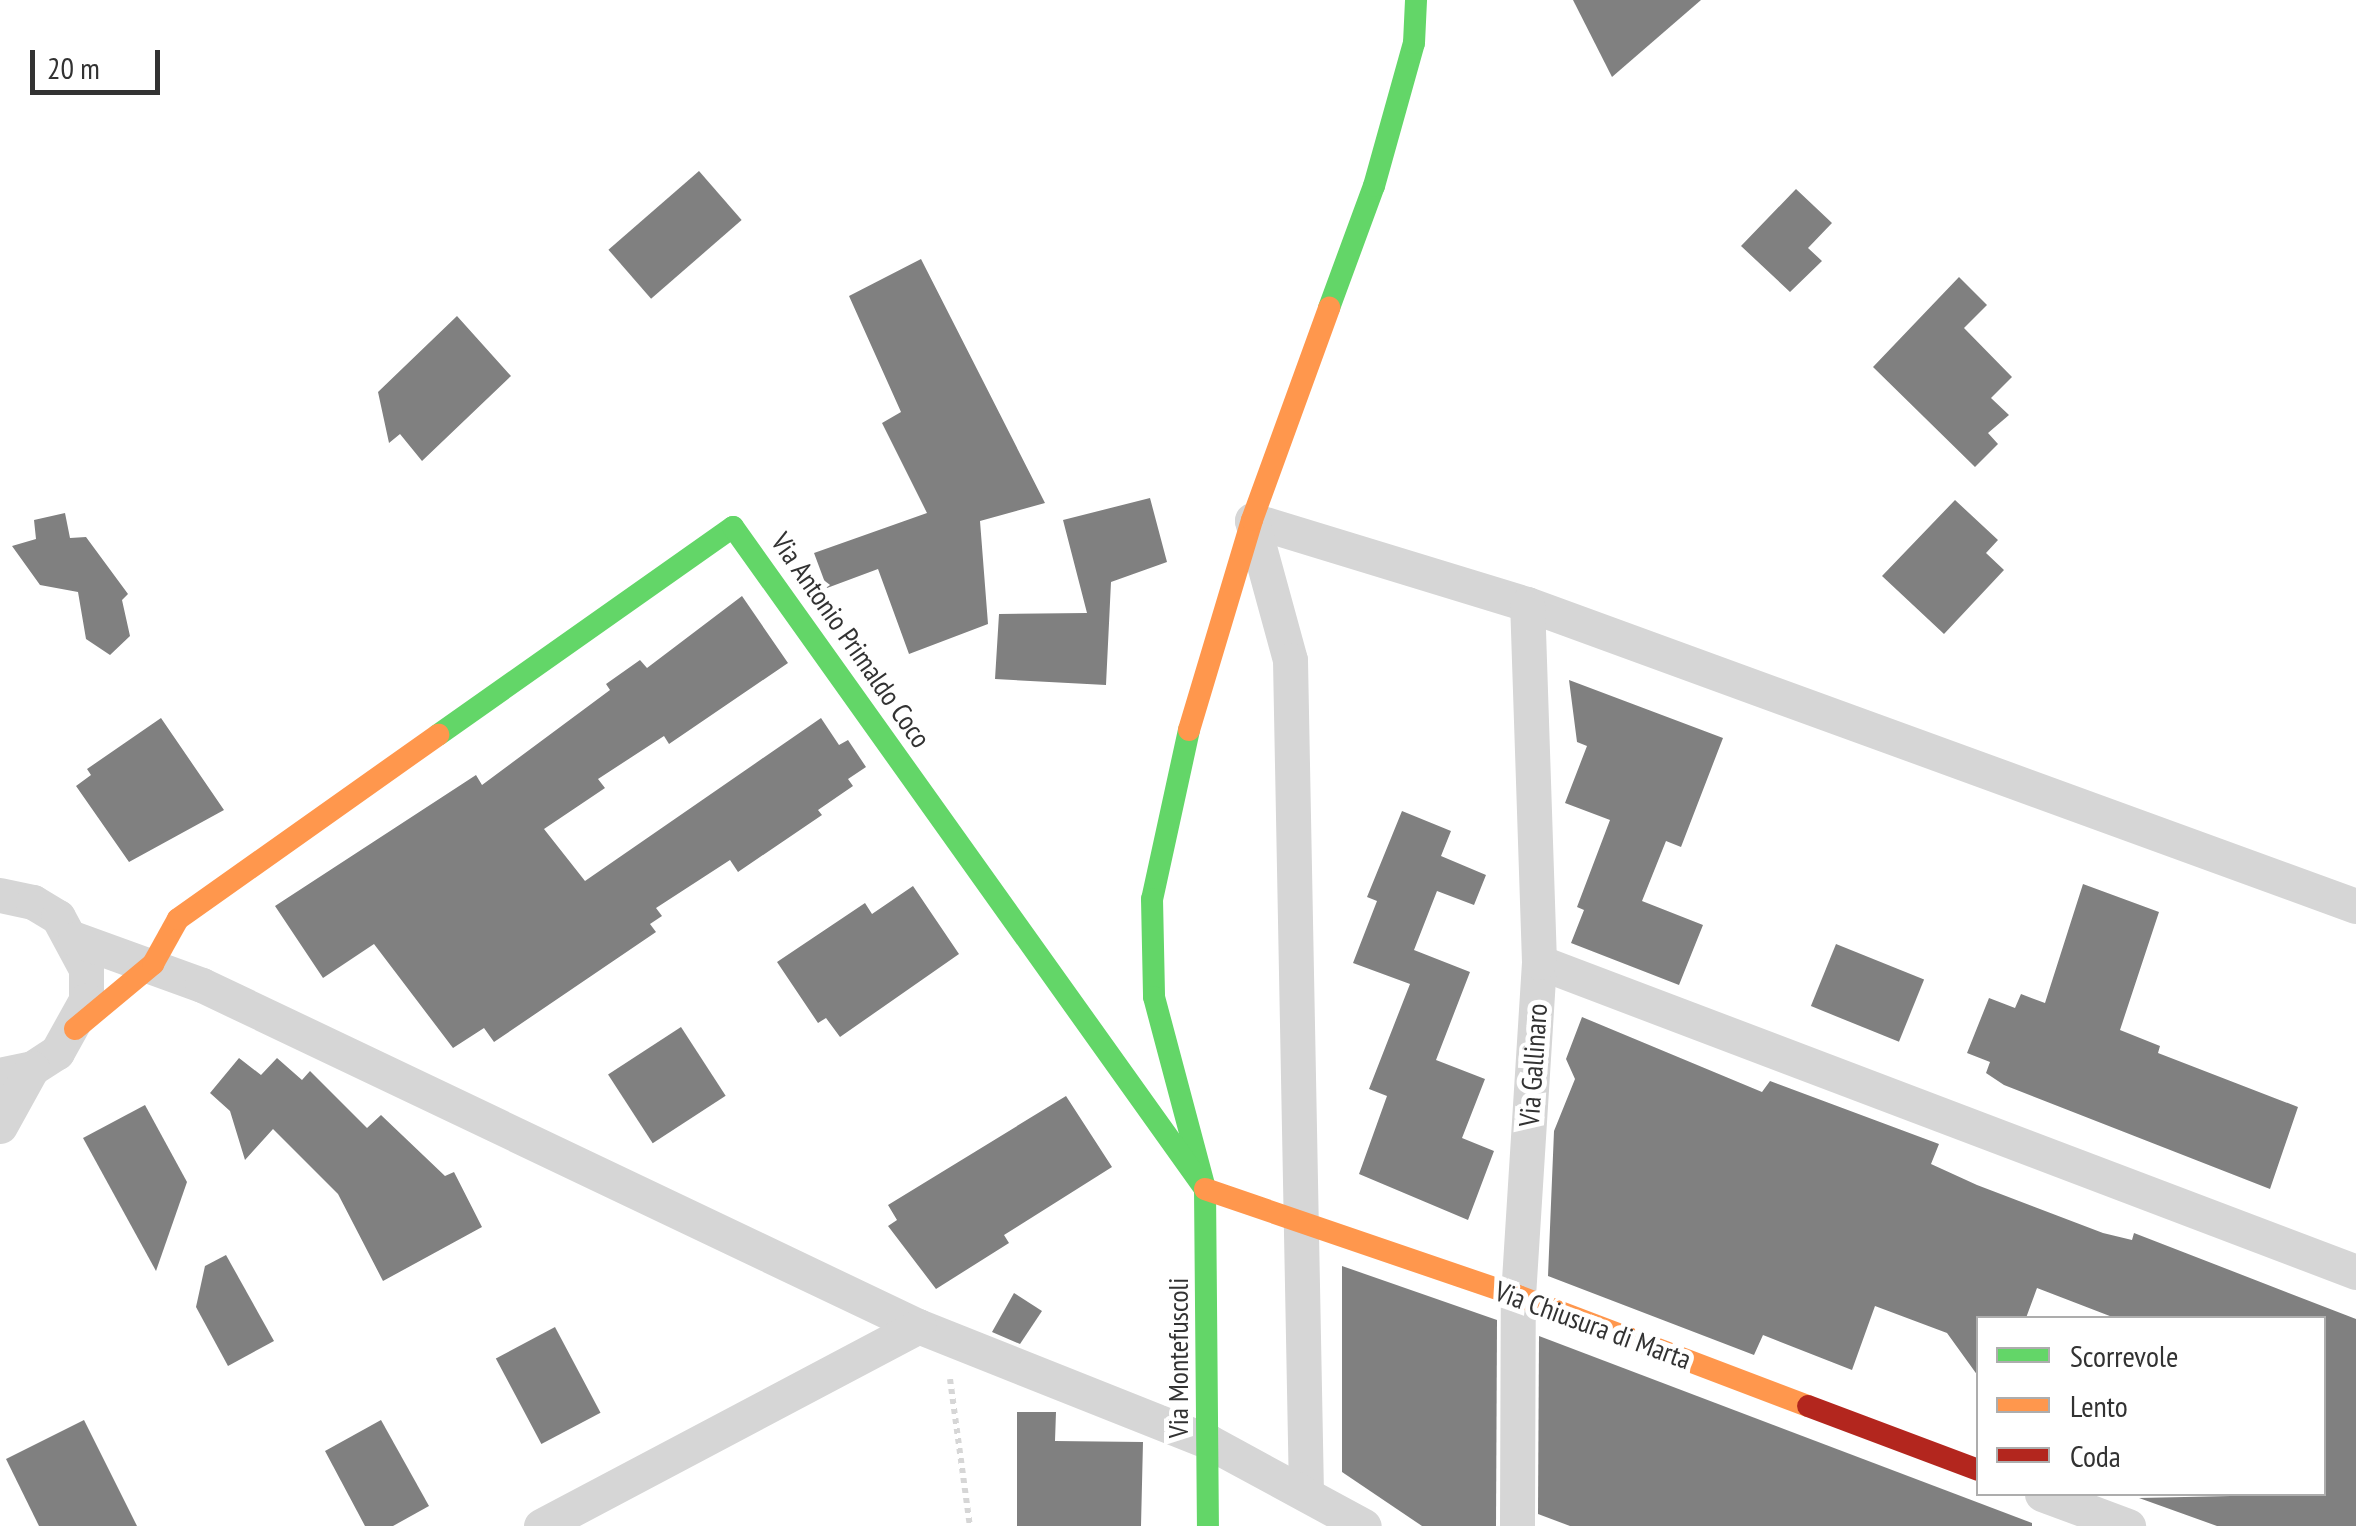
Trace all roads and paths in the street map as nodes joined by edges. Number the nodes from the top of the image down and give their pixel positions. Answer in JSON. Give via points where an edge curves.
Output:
{"nodes":[{"id":1,"x":1416,"y":0,"type":"edge"},
{"id":2,"x":1252,"y":520,"type":"junction"},
{"id":3,"x":1527,"y":604,"type":"junction"},
{"id":4,"x":0,"y":895,"type":"edge"},
{"id":5,"x":2356,"y":906,"type":"edge"},
{"id":6,"x":75,"y":940,"type":"junction"},
{"id":7,"x":1539,"y":962,"type":"junction"},
{"id":8,"x":153,"y":964,"type":"junction"},
{"id":9,"x":75,"y":1029,"type":"junction"},
{"id":10,"x":16,"y":1072,"type":"edge"},
{"id":11,"x":0,"y":1126,"type":"edge"},
{"id":12,"x":1205,"y":1189,"type":"junction"},
{"id":13,"x":1299,"y":1226,"type":"junction"},
{"id":14,"x":2356,"y":1272,"type":"edge"},
{"id":15,"x":1518,"y":1296,"type":"junction"},
{"id":16,"x":918,"y":1326,"type":"junction"},
{"id":17,"x":1209,"y":1442,"type":"junction"},
{"id":18,"x":1976,"y":1469,"type":"edge"},
{"id":19,"x":1306,"y":1494,"type":"junction"},
{"id":20,"x":2047,"y":1496,"type":"edge"},
{"id":21,"x":541,"y":1526,"type":"edge"},
{"id":22,"x":970,"y":1526,"type":"edge"},
{"id":23,"x":1208,"y":1526,"type":"edge"},
{"id":24,"x":1364,"y":1526,"type":"edge"},
{"id":25,"x":1517,"y":1526,"type":"edge"},
{"id":26,"x":2128,"y":1526,"type":"edge"}],
"edges":[{"from":1,"to":2,"type":"street","name":"Via Montefuscoli","via":[[1414,43],[1374,186]]},
{"from":2,"to":3,"type":"street"},
{"from":2,"to":12,"type":"street","name":"Via Montefuscoli","via":[[1179,764],[1152,899],[1154,996]]},
{"from":2,"to":13,"type":"street","via":[[1290,660]]},
{"from":3,"to":5,"type":"street"},
{"from":3,"to":7,"type":"street","name":"Via Gallinaro"},
{"from":4,"to":6,"type":"street","via":[[33,902]]},
{"from":6,"to":8,"type":"street"},
{"from":6,"to":9,"type":"street","via":[[86,969],[86,1000]]},
{"from":7,"to":14,"type":"street"},
{"from":7,"to":15,"type":"street","name":"Via Gallinaro"},
{"from":8,"to":9,"type":"street"},
{"from":8,"to":12,"type":"street","name":"Via Antonio Primaldo Coco","via":[[178,919],[733,527]]},
{"from":8,"to":16,"type":"street"},
{"from":9,"to":10,"type":"street"},
{"from":10,"to":11,"type":"street"},
{"from":12,"to":13,"type":"street","name":"Via Chiusura di Marta"},
{"from":12,"to":17,"type":"street","name":"Via Montefuscoli"},
{"from":13,"to":15,"type":"street","name":"Via Chiusura di Marta"},
{"from":13,"to":19,"type":"street"},
{"from":15,"to":18,"type":"street","name":"Via Chiusura di Marta"},
{"from":15,"to":25,"type":"street","name":"Via Gallinaro"},
{"from":16,"to":17,"type":"street"},
{"from":16,"to":21,"type":"street"},
{"from":16,"to":22,"type":"path","via":[[952,1382]]},
{"from":17,"to":19,"type":"street"},
{"from":17,"to":23,"type":"street","name":"Via Montefuscoli"},
{"from":19,"to":24,"type":"street"},
{"from":20,"to":26,"type":"street"}]}
